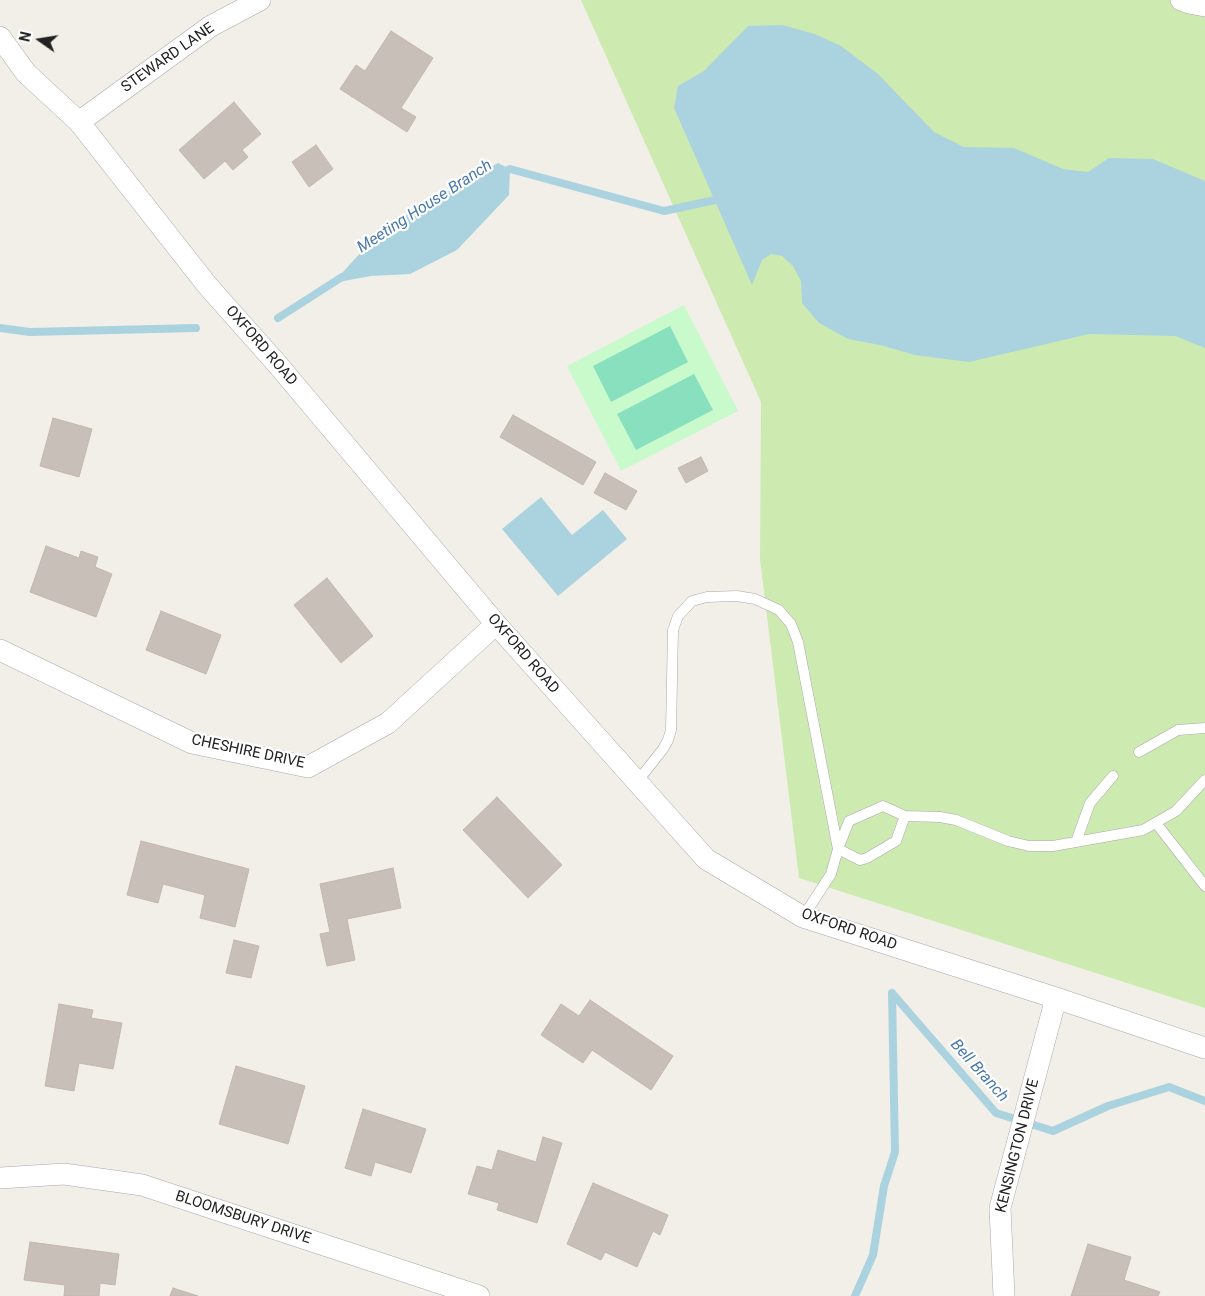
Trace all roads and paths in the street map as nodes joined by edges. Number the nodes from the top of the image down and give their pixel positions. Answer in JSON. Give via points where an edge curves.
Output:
{"nodes":[{"id":1,"x":260,"y":0,"type":"edge"},
{"id":2,"x":1181,"y":0,"type":"edge"},
{"id":3,"x":1205,"y":6,"type":"edge"},
{"id":4,"x":0,"y":37,"type":"edge"},
{"id":5,"x":79,"y":122,"type":"junction"},
{"id":6,"x":496,"y":624,"type":"junction"},
{"id":7,"x":0,"y":650,"type":"edge"},
{"id":8,"x":1205,"y":728,"type":"edge"},
{"id":9,"x":1138,"y":752,"type":"dead end"},
{"id":10,"x":1113,"y":776,"type":"dead end"},
{"id":11,"x":1205,"y":780,"type":"edge"},
{"id":12,"x":637,"y":782,"type":"junction"},
{"id":13,"x":905,"y":816,"type":"junction"},
{"id":14,"x":1156,"y":823,"type":"junction"},
{"id":15,"x":1076,"y":842,"type":"junction"},
{"id":16,"x":838,"y":849,"type":"junction"},
{"id":17,"x":1205,"y":886,"type":"edge"},
{"id":18,"x":803,"y":916,"type":"junction"},
{"id":19,"x":1056,"y":998,"type":"junction"},
{"id":20,"x":1205,"y":1048,"type":"edge"},
{"id":21,"x":0,"y":1178,"type":"edge"},
{"id":22,"x":479,"y":1296,"type":"edge"},
{"id":23,"x":1004,"y":1296,"type":"edge"}],
"edges":[{"from":1,"to":5,"type":"street","name":"STEWARD LANE","via":[[211,26]]},
{"from":2,"to":3,"type":"street"},
{"from":4,"to":5,"type":"street","name":"OXFORD ROAD","via":[[26,74]]},
{"from":5,"to":6,"type":"street","name":"OXFORD ROAD","via":[[207,285]]},
{"from":6,"to":7,"type":"street","name":"CHESHIRE DRIVE","via":[[388,724],[308,767],[192,743]]},
{"from":6,"to":12,"type":"street","name":"OXFORD ROAD"},
{"from":8,"to":9,"type":"lane","via":[[1178,730]]},
{"from":10,"to":15,"type":"lane","via":[[1090,803]]},
{"from":11,"to":14,"type":"lane","via":[[1176,811]]},
{"from":12,"to":16,"type":"lane","via":[[663,749],[671,730],[673,630],[678,616],[692,601],[707,597],[755,599],[779,610],[791,624],[798,642]]},
{"from":12,"to":18,"type":"street","name":"OXFORD ROAD","via":[[706,859]]},
{"from":13,"to":15,"type":"lane","via":[[956,820],[1029,846]]},
{"from":13,"to":16,"type":"lane","via":[[883,806],[849,820]]},
{"from":13,"to":16,"type":"lane","via":[[896,841],[867,858],[860,860]]},
{"from":14,"to":15,"type":"lane","via":[[1143,830]]},
{"from":14,"to":17,"type":"lane"},
{"from":16,"to":18,"type":"lane","via":[[831,874]]},
{"from":18,"to":19,"type":"street","name":"OXFORD ROAD"},
{"from":19,"to":20,"type":"street","name":"OXFORD ROAD"},
{"from":19,"to":23,"type":"street","name":"KENSINGTON DRIVE","via":[[1000,1208]]},
{"from":21,"to":22,"type":"street","name":"BLOOMSBURY DRIVE","via":[[64,1174],[142,1185]]}]}
